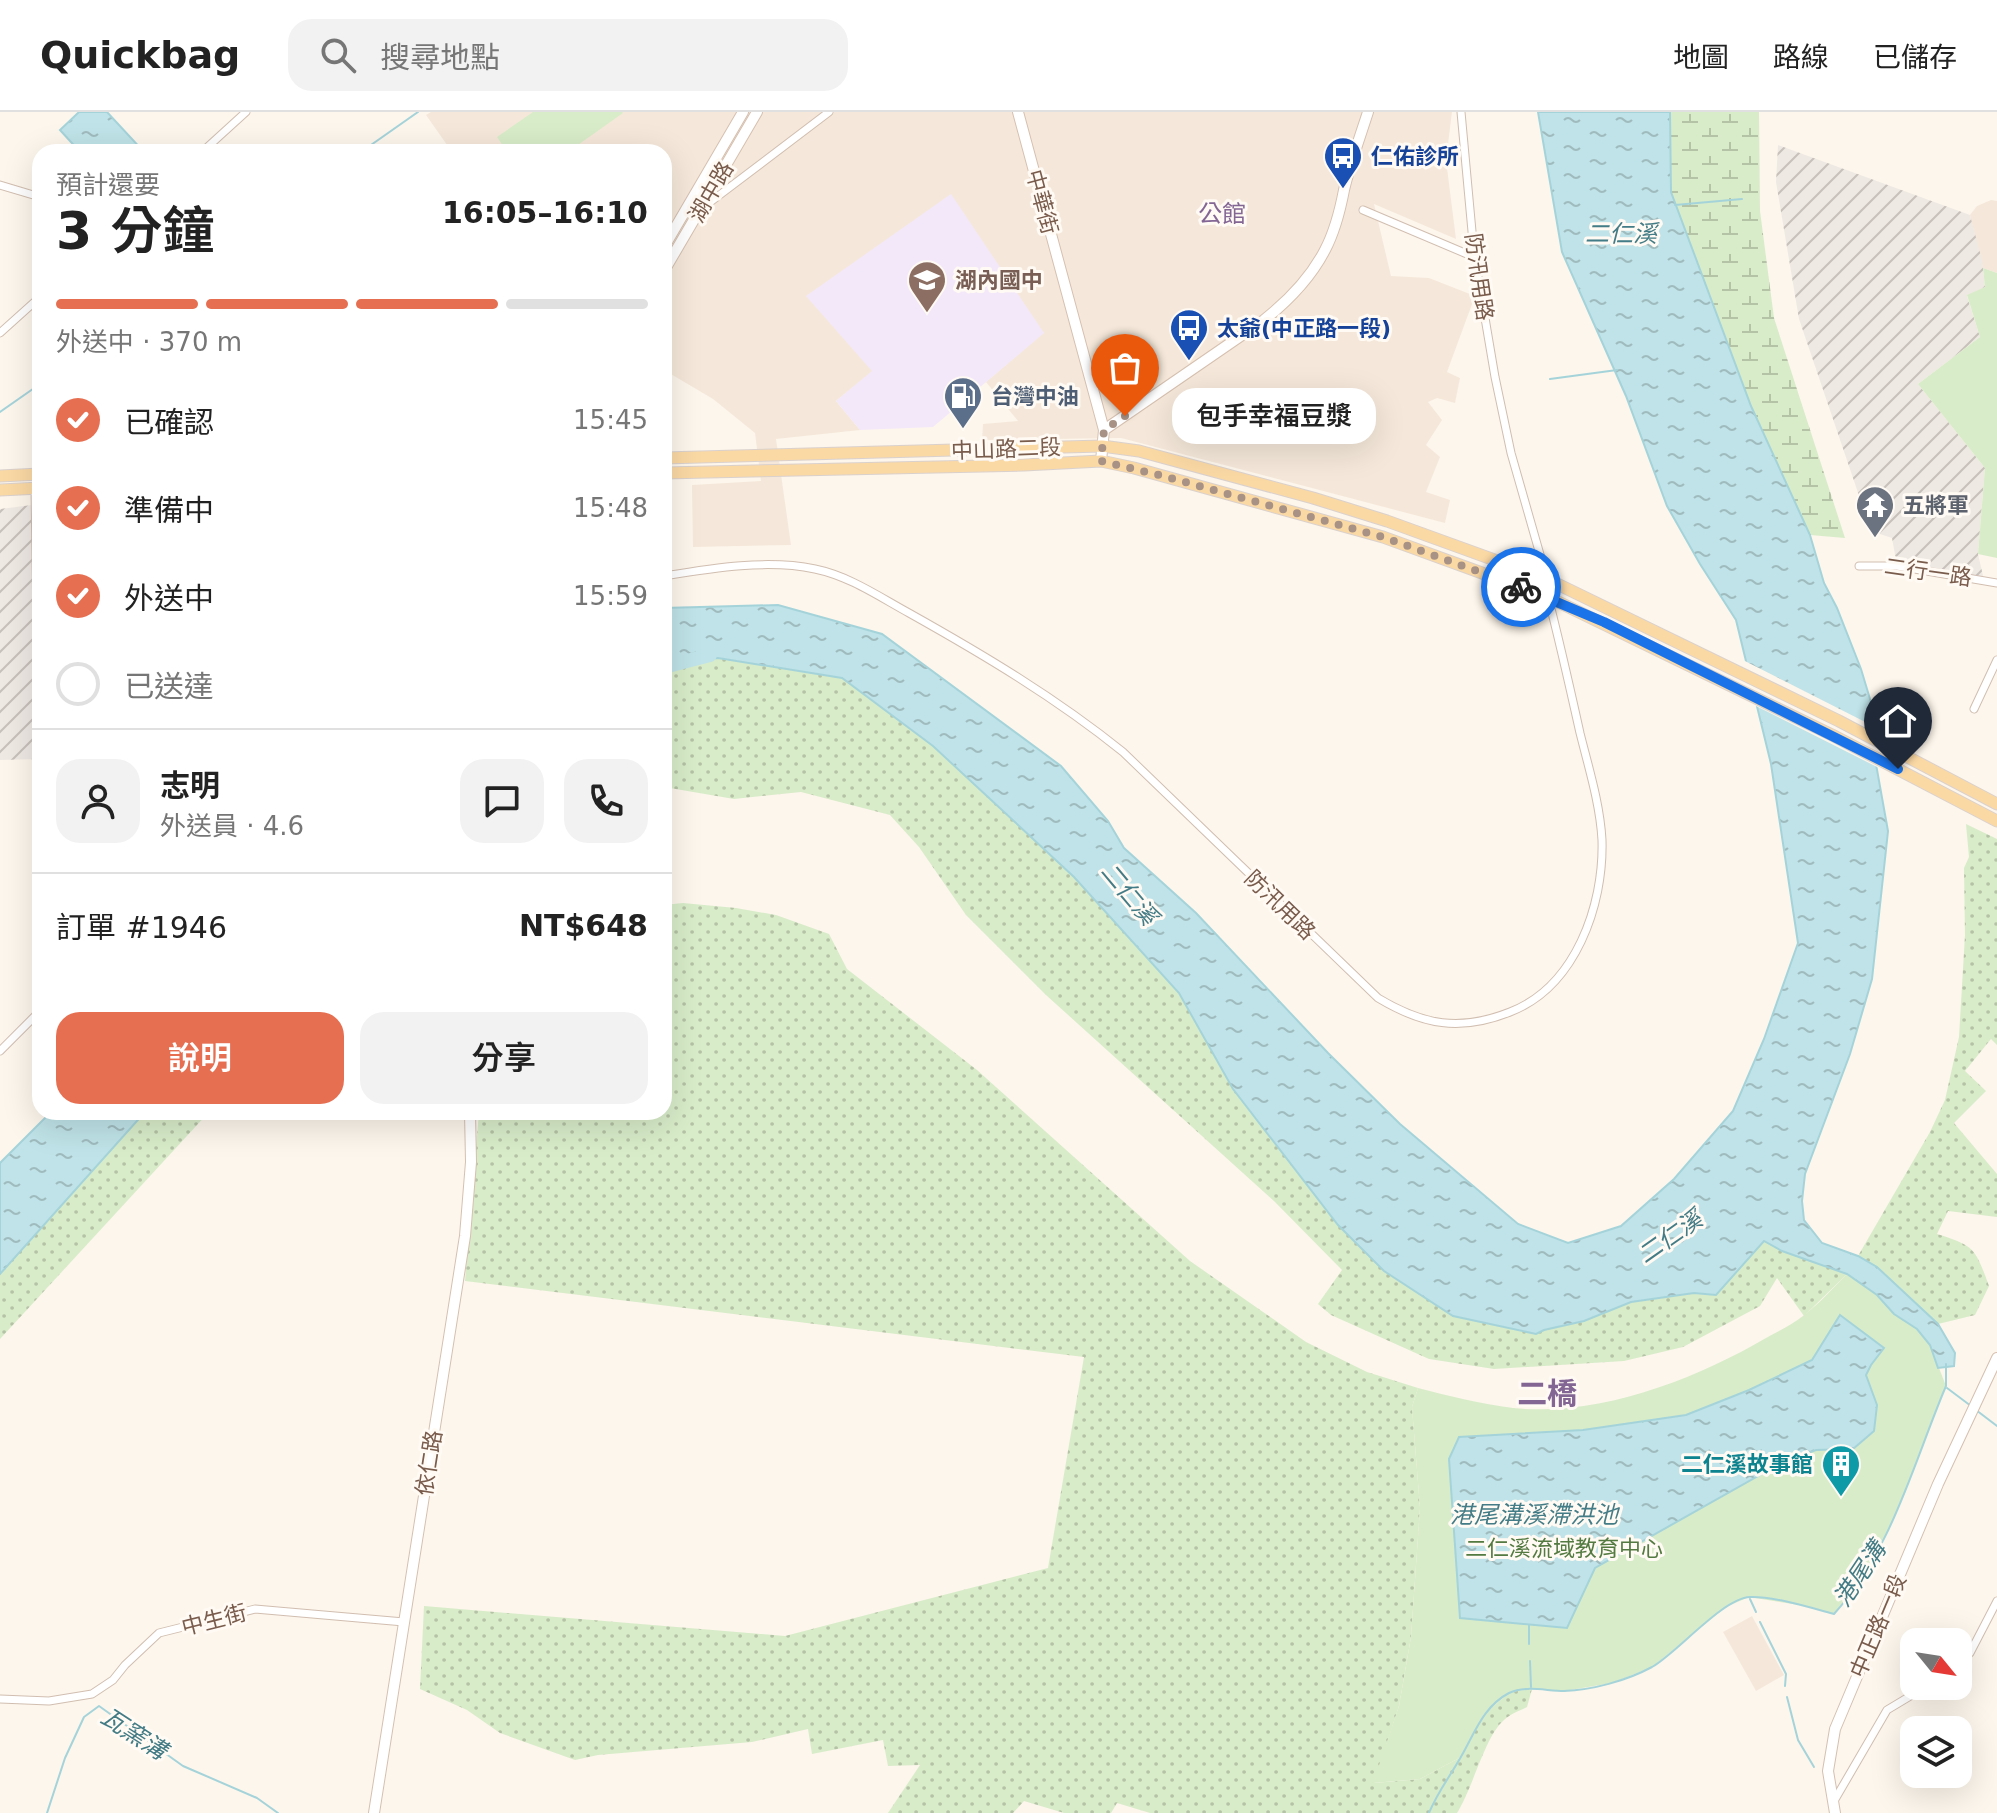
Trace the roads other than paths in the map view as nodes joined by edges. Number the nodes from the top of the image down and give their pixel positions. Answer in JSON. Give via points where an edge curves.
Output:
{"nodes":[{"id":1,"x":246,"y":112,"type":"edge"},
{"id":2,"x":743,"y":112,"type":"edge"},
{"id":3,"x":757,"y":112,"type":"edge"},
{"id":4,"x":829,"y":112,"type":"edge"},
{"id":5,"x":1018,"y":112,"type":"edge"},
{"id":6,"x":1368,"y":112,"type":"edge"},
{"id":7,"x":1461,"y":112,"type":"edge"},
{"id":8,"x":211,"y":144,"type":"edge"},
{"id":9,"x":0,"y":185,"type":"edge"},
{"id":10,"x":32,"y":195,"type":"edge"},
{"id":11,"x":687,"y":209,"type":"junction"},
{"id":12,"x":701,"y":209,"type":"junction"},
{"id":13,"x":1363,"y":210,"type":"dead end"},
{"id":14,"x":672,"y":234,"type":"edge"},
{"id":15,"x":1474,"y":257,"type":"junction"},
{"id":16,"x":672,"y":258,"type":"edge"},
{"id":17,"x":32,"y":304,"type":"edge"},
{"id":18,"x":0,"y":333,"type":"edge"},
{"id":19,"x":1104,"y":430,"type":"junction"},
{"id":20,"x":1102,"y":446,"type":"junction"},
{"id":21,"x":672,"y":458,"type":"edge"},
{"id":22,"x":1101,"y":461,"type":"junction"},
{"id":23,"x":672,"y":473,"type":"edge"},
{"id":24,"x":32,"y":474,"type":"edge"},
{"id":25,"x":0,"y":476,"type":"edge"},
{"id":26,"x":32,"y":488,"type":"edge"},
{"id":27,"x":0,"y":490,"type":"edge"},
{"id":28,"x":1859,"y":566,"type":"dead end"},
{"id":29,"x":672,"y":575,"type":"edge"},
{"id":30,"x":1547,"y":579,"type":"junction"},
{"id":31,"x":1997,"y":583,"type":"edge"},
{"id":32,"x":1548,"y":597,"type":"junction"},
{"id":33,"x":1997,"y":660,"type":"edge"},
{"id":34,"x":1974,"y":709,"type":"dead end"},
{"id":35,"x":1997,"y":804,"type":"edge"},
{"id":36,"x":1997,"y":821,"type":"edge"},
{"id":37,"x":32,"y":1019,"type":"edge"},
{"id":38,"x":0,"y":1051,"type":"edge"},
{"id":39,"x":470,"y":1120,"type":"edge"},
{"id":40,"x":1997,"y":1358,"type":"edge"},
{"id":41,"x":1997,"y":1601,"type":"edge"},
{"id":42,"x":404,"y":1622,"type":"junction"},
{"id":43,"x":1972,"y":1649,"type":"edge"},
{"id":44,"x":0,"y":1699,"type":"edge"},
{"id":45,"x":1904,"y":1700,"type":"edge"},
{"id":46,"x":1834,"y":1808,"type":"edge"},
{"id":47,"x":374,"y":1813,"type":"edge"}],
"edges":[{"from":1,"to":8,"type":"street"},
{"from":2,"to":11,"type":"street","name":"湖中路"},
{"from":3,"to":12,"type":"street","name":"湖中路"},
{"from":4,"to":12,"type":"street"},
{"from":5,"to":19,"type":"street","name":"中華街"},
{"from":6,"to":19,"type":"street","via":[[1337,223],[1312,271],[1264,320]]},
{"from":7,"to":15,"type":"street","name":"防汛用路"},
{"from":9,"to":10,"type":"street"},
{"from":11,"to":12,"type":"street"},
{"from":11,"to":14,"type":"street","name":"湖中路"},
{"from":12,"to":16,"type":"street","name":"湖中路"},
{"from":13,"to":15,"type":"street"},
{"from":15,"to":30,"type":"street","name":"防汛用路","via":[[1511,453]]},
{"from":17,"to":18,"type":"street"},
{"from":19,"to":20,"type":"street"},
{"from":20,"to":21,"type":"main road","name":"中山路二段"},
{"from":20,"to":22,"type":"street"},
{"from":20,"to":30,"type":"main road","name":"中山路二段","via":[[1203,467],[1387,521]]},
{"from":22,"to":23,"type":"main road","name":"中山路二段"},
{"from":22,"to":32,"type":"main road","name":"中山路二段","via":[[1383,537]]},
{"from":24,"to":25,"type":"main road"},
{"from":26,"to":27,"type":"main road"},
{"from":28,"to":31,"type":"street","name":"二行一路","via":[[1897,566]]},
{"from":29,"to":32,"type":"street","name":"防汛用路","via":[[777,564],[814,569],[844,577],[943,632],[1030,683],[1123,752],[1378,998],[1425,1021],[1448,1024],[1470,1024],[1522,1008],[1557,979],[1574,956],[1596,898],[1602,841],[1598,806]]},
{"from":30,"to":35,"type":"main road","name":"中山路二段"},
{"from":32,"to":36,"type":"main road","name":"中山路二段"},
{"from":33,"to":34,"type":"street"},
{"from":37,"to":38,"type":"street"},
{"from":39,"to":42,"type":"street","name":"依仁路","via":[[468,1215]]},
{"from":40,"to":46,"type":"street","name":"中正路一段","via":[[1835,1729],[1828,1763]]},
{"from":41,"to":43,"type":"street"},
{"from":42,"to":44,"type":"street","name":"中生街","via":[[255,1609],[159,1633],[92,1694],[49,1701]]},
{"from":42,"to":47,"type":"street","name":"依仁路"},
{"from":45,"to":46,"type":"street","via":[[1887,1710]]}]}
